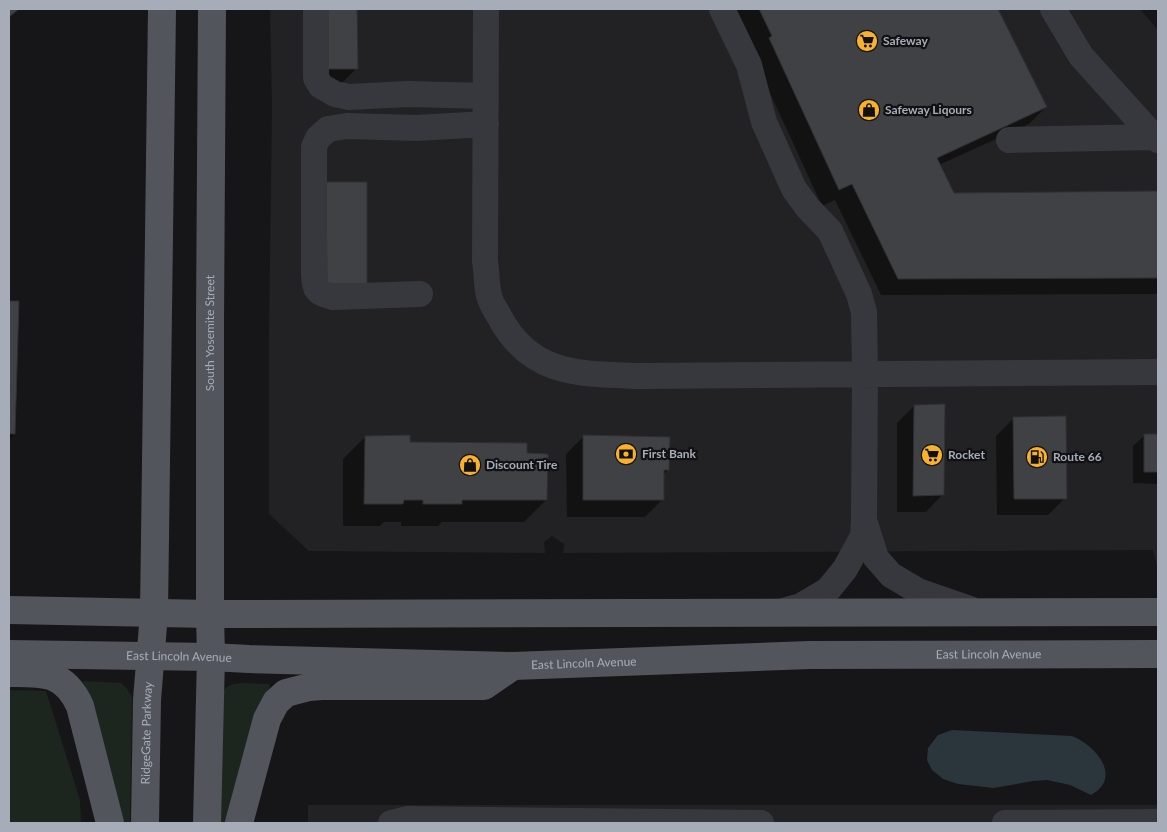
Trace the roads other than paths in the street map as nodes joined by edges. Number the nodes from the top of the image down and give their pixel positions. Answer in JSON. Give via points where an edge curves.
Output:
{"nodes":[{"id":1,"x":162,"y":9,"type":"edge"},
{"id":2,"x":212,"y":9,"type":"edge"},
{"id":3,"x":316,"y":9,"type":"edge"},
{"id":4,"x":486,"y":9,"type":"edge"},
{"id":5,"x":722,"y":9,"type":"edge"},
{"id":6,"x":1053,"y":9,"type":"edge"},
{"id":7,"x":486,"y":96,"type":"junction"},
{"id":8,"x":486,"y":124,"type":"junction"},
{"id":9,"x":1156,"y":138,"type":"edge"},
{"id":10,"x":1009,"y":140,"type":"dead end"},
{"id":11,"x":420,"y":294,"type":"dead end"},
{"id":12,"x":1158,"y":372,"type":"edge"},
{"id":13,"x":865,"y":374,"type":"junction"},
{"id":14,"x":864,"y":520,"type":"junction"},
{"id":15,"x":9,"y":610,"type":"edge"},
{"id":16,"x":779,"y":612,"type":"junction"},
{"id":17,"x":978,"y":612,"type":"junction"},
{"id":18,"x":1158,"y":612,"type":"edge"},
{"id":19,"x":154,"y":613,"type":"junction"},
{"id":20,"x":210,"y":614,"type":"junction"},
{"id":21,"x":9,"y":654,"type":"edge"},
{"id":22,"x":1158,"y":654,"type":"edge"},
{"id":23,"x":151,"y":657,"type":"junction"},
{"id":24,"x":211,"y":657,"type":"junction"},
{"id":25,"x":513,"y":666,"type":"junction"},
{"id":26,"x":9,"y":673,"type":"edge"},
{"id":27,"x":1158,"y":822,"type":"edge"},
{"id":28,"x":110,"y":823,"type":"edge"},
{"id":29,"x":145,"y":823,"type":"edge"},
{"id":30,"x":207,"y":823,"type":"edge"},
{"id":31,"x":239,"y":823,"type":"edge"},
{"id":32,"x":391,"y":823,"type":"edge"},
{"id":33,"x":761,"y":823,"type":"edge"},
{"id":34,"x":1005,"y":823,"type":"edge"},
{"id":35,"x":1054,"y":823,"type":"edge"}],
"edges":[{"from":1,"to":19,"type":"main road"},
{"from":2,"to":20,"type":"main road","name":"South Yosemite Street"},
{"from":3,"to":7,"type":"street","via":[[316,78],[321,86],[334,94],[349,97],[408,94]]},
{"from":4,"to":7,"type":"street"},
{"from":5,"to":13,"type":"street","via":[[749,65],[764,122],[794,189],[830,231],[859,294],[864,312]]},
{"from":6,"to":9,"type":"street","via":[[1081,56]]},
{"from":7,"to":8,"type":"street"},
{"from":8,"to":11,"type":"street","via":[[416,128],[347,126],[328,129],[314,147],[315,287],[322,294],[333,297]]},
{"from":8,"to":13,"type":"street","via":[[485,261],[490,298],[506,330],[534,357],[564,370],[590,374]]},
{"from":9,"to":10,"type":"street"},
{"from":12,"to":13,"type":"street"},
{"from":13,"to":14,"type":"street"},
{"from":14,"to":16,"type":"street","via":[[863,536],[845,569],[828,590],[801,606]]},
{"from":14,"to":17,"type":"street","via":[[876,558],[891,575],[918,592]]},
{"from":15,"to":19,"type":"main road"},
{"from":16,"to":17,"type":"main road"},
{"from":16,"to":20,"type":"main road"},
{"from":17,"to":18,"type":"main road"},
{"from":19,"to":20,"type":"main road"},
{"from":19,"to":23,"type":"main road","name":"RidgeGate Parkway"},
{"from":20,"to":24,"type":"main road","name":"South Yosemite Street"},
{"from":21,"to":23,"type":"main road","name":"East Lincoln Avenue"},
{"from":22,"to":25,"type":"main road","name":"East Lincoln Avenue","via":[[810,655]]},
{"from":23,"to":24,"type":"main road","name":"East Lincoln Avenue"},
{"from":23,"to":29,"type":"main road","name":"RidgeGate Parkway"},
{"from":24,"to":25,"type":"main road","name":"East Lincoln Avenue"},
{"from":24,"to":30,"type":"main road"},
{"from":25,"to":31,"type":"main road","via":[[484,686],[322,686],[286,693],[276,702],[267,719]]},
{"from":26,"to":28,"type":"main road","via":[[34,673],[57,678],[77,698]]},
{"from":27,"to":35,"type":"street"},
{"from":32,"to":33,"type":"street","via":[[417,819]]},
{"from":34,"to":35,"type":"street"}]}
